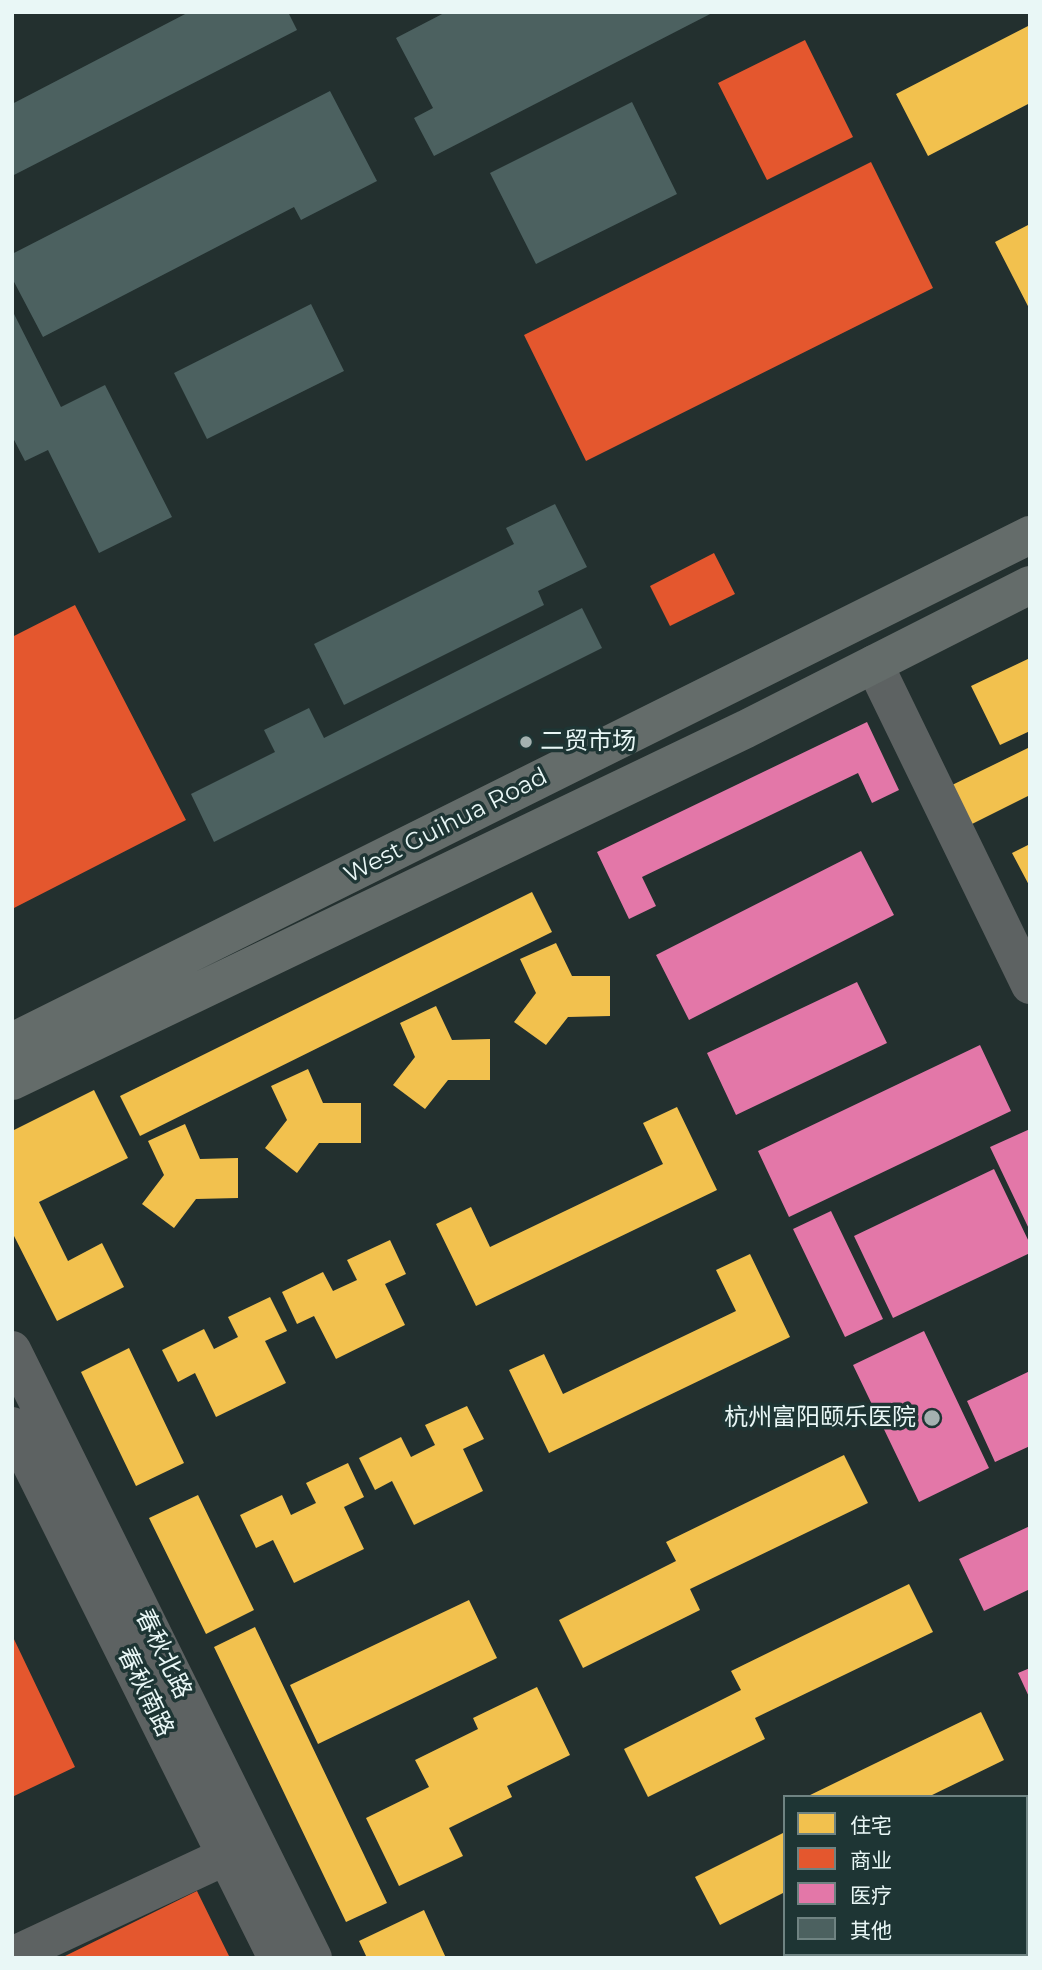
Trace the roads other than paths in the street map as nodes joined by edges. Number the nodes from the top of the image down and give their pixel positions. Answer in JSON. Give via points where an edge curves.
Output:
{"nodes":[{"id":1,"x":1030,"y":535,"type":"edge"},
{"id":2,"x":1030,"y":585,"type":"edge"},
{"id":3,"x":874,"y":664,"type":"junction"},
{"id":4,"x":1030,"y":985,"type":"edge"},
{"id":5,"x":12,"y":1042,"type":"edge"},
{"id":6,"x":12,"y":1082,"type":"edge"},
{"id":7,"x":12,"y":1350,"type":"edge"},
{"id":8,"x":12,"y":1426,"type":"edge"},
{"id":9,"x":226,"y":1856,"type":"junction"},
{"id":10,"x":12,"y":1956,"type":"edge"},
{"id":11,"x":277,"y":1958,"type":"edge"},
{"id":12,"x":313,"y":1958,"type":"edge"}],
"edges":[{"from":1,"to":5,"type":"main road","name":"West Guihua Road"},
{"from":2,"to":3,"type":"main road","name":"West Guihua Road"},
{"from":3,"to":4,"type":"street"},
{"from":3,"to":6,"type":"main road","name":"West Guihua Road"},
{"from":7,"to":12,"type":"street","name":"春秋北路"},
{"from":8,"to":9,"type":"street","name":"春秋南路"},
{"from":9,"to":10,"type":"street"},
{"from":9,"to":11,"type":"street","name":"春秋南路"}]}
